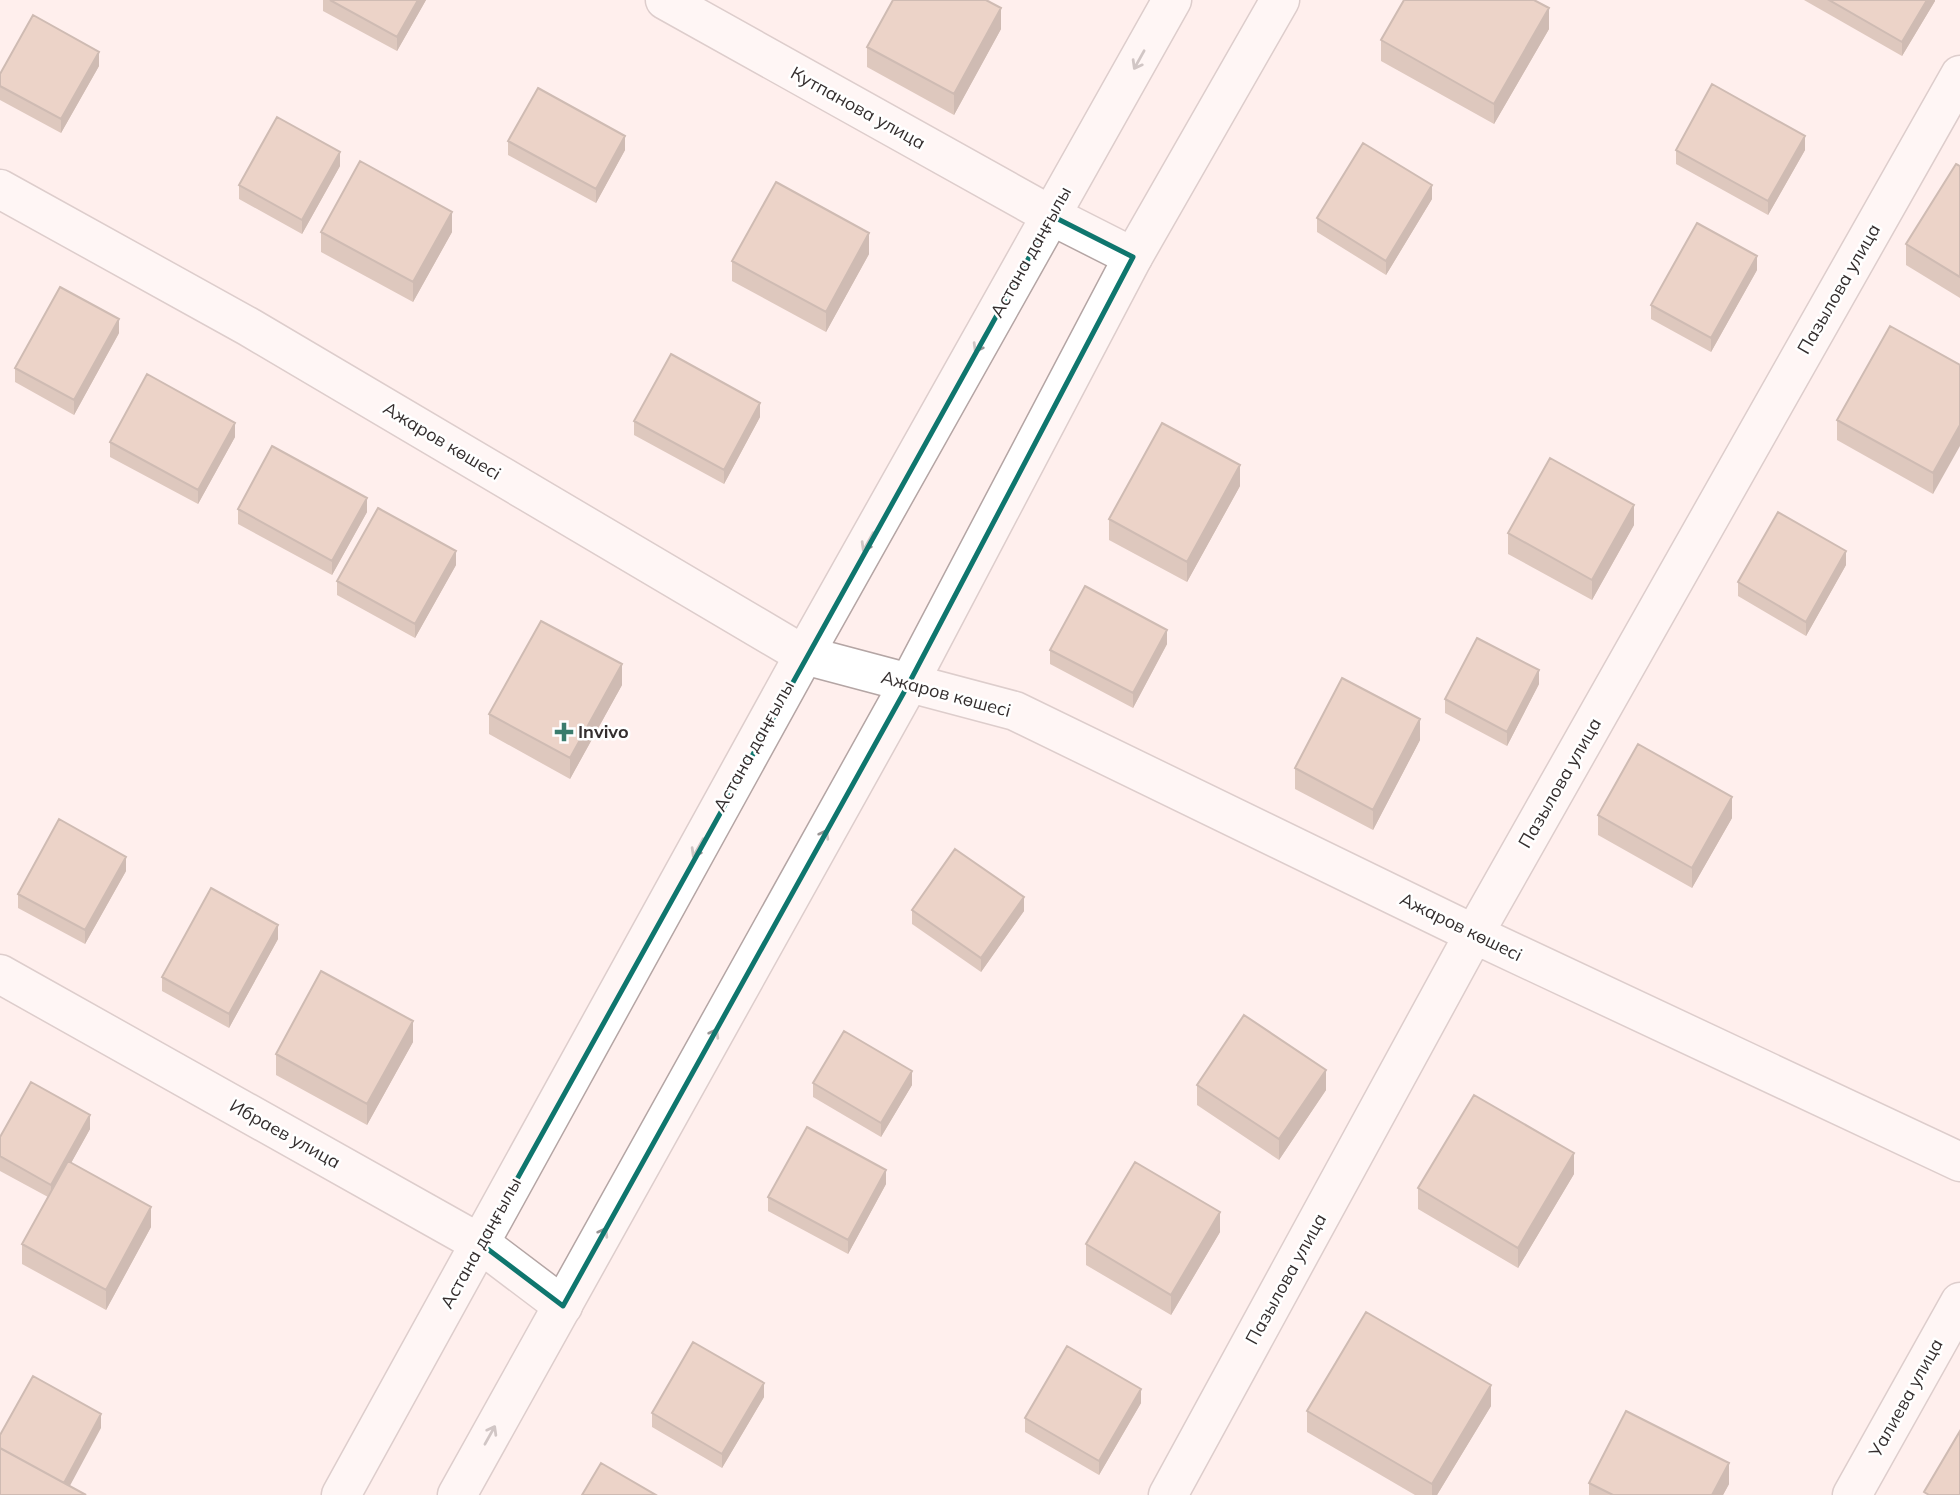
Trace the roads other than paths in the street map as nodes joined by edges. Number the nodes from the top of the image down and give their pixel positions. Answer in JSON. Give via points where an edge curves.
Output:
{"nodes":[{"id":1,"x":665,"y":0,"type":"edge"},
{"id":2,"x":1172,"y":0,"type":"edge"},
{"id":3,"x":1280,"y":0,"type":"edge"},
{"id":4,"x":1960,"y":75,"type":"edge"},
{"id":5,"x":0,"y":189,"type":"edge"},
{"id":6,"x":1052,"y":216,"type":"junction"},
{"id":7,"x":1133,"y":257,"type":"junction"},
{"id":8,"x":804,"y":655,"type":"junction"},
{"id":9,"x":908,"y":685,"type":"junction"},
{"id":10,"x":1474,"y":934,"type":"junction"},
{"id":11,"x":0,"y":974,"type":"edge"},
{"id":12,"x":1960,"y":1161,"type":"edge"},
{"id":13,"x":481,"y":1244,"type":"junction"},
{"id":14,"x":1960,"y":1302,"type":"edge"},
{"id":15,"x":563,"y":1306,"type":"junction"},
{"id":16,"x":341,"y":1495,"type":"edge"},
{"id":17,"x":457,"y":1495,"type":"edge"},
{"id":18,"x":1168,"y":1495,"type":"edge"},
{"id":19,"x":1852,"y":1495,"type":"edge"}],
"edges":[{"from":1,"to":6,"type":"street","name":"Кутпанова улица"},
{"from":2,"to":6,"type":"street","name":"Астана даңғылы","one_way":true},
{"from":3,"to":7,"type":"street"},
{"from":4,"to":10,"type":"street","name":"Пазылова улица"},
{"from":5,"to":8,"type":"street","name":"Ажаров көшесі","via":[[248,327]]},
{"from":6,"to":7,"type":"street","name":"Кутпанова улица"},
{"from":6,"to":8,"type":"street","name":"Астана даңғылы","one_way":true},
{"from":7,"to":9,"type":"street"},
{"from":8,"to":9,"type":"street","name":"Ажаров көшесі"},
{"from":8,"to":13,"type":"street","name":"Астана даңғылы","one_way":true},
{"from":9,"to":10,"type":"street","name":"Ажаров көшесі","via":[[1015,711]]},
{"from":15,"to":9,"type":"street","one_way":true},
{"from":10,"to":12,"type":"street","name":"Ажаров көшесі"},
{"from":10,"to":18,"type":"street","name":"Пазылова улица"},
{"from":11,"to":13,"type":"street","name":"Ибраев улица"},
{"from":13,"to":15,"type":"street","name":"Ибраев улица"},
{"from":13,"to":16,"type":"street","name":"Астана даңғылы"},
{"from":14,"to":19,"type":"street","name":"Уалиева улица"},
{"from":17,"to":15,"type":"street","one_way":true}]}
